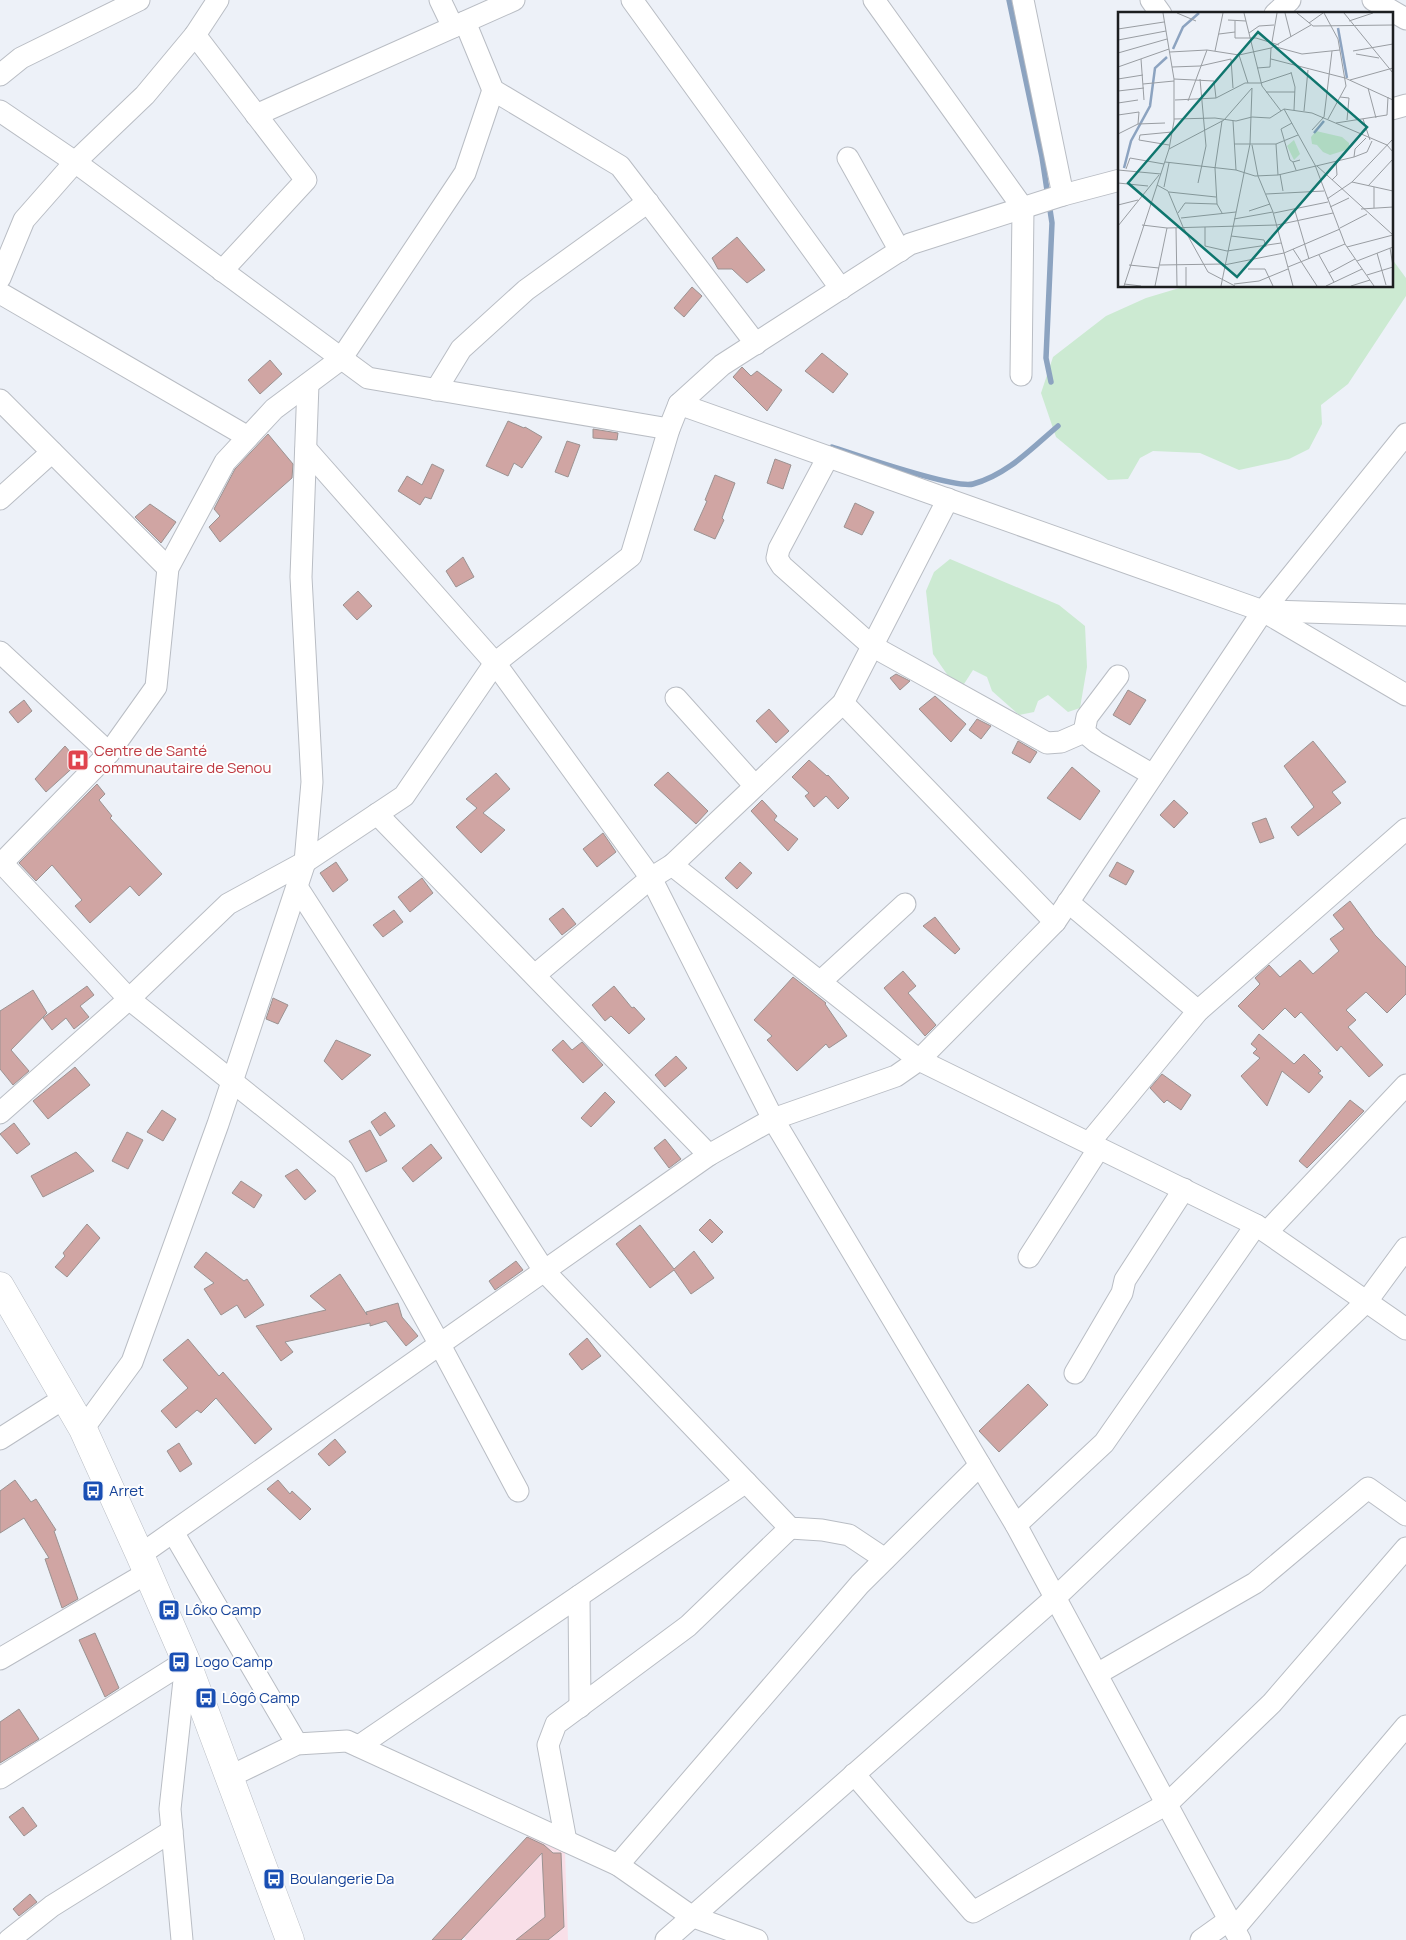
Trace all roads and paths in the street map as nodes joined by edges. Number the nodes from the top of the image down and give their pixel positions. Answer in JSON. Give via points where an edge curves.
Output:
{"nodes":[{"id":1,"x":138,"y":0,"type":"edge"},
{"id":2,"x":218,"y":0,"type":"edge"},
{"id":3,"x":440,"y":0,"type":"edge"},
{"id":4,"x":514,"y":0,"type":"edge"},
{"id":5,"x":632,"y":0,"type":"edge"},
{"id":6,"x":874,"y":0,"type":"edge"},
{"id":7,"x":1023,"y":0,"type":"edge"},
{"id":8,"x":1151,"y":0,"type":"edge"},
{"id":9,"x":1290,"y":0,"type":"edge"},
{"id":10,"x":1372,"y":0,"type":"edge"},
{"id":11,"x":1159,"y":12,"type":"edge"},
{"id":12,"x":1277,"y":12,"type":"edge"},
{"id":13,"x":1393,"y":12,"type":"edge"},
{"id":14,"x":1394,"y":12,"type":"edge"},
{"id":15,"x":1406,"y":19,"type":"edge"},
{"id":16,"x":459,"y":25,"type":"junction"},
{"id":17,"x":195,"y":35,"type":"junction"},
{"id":18,"x":0,"y":75,"type":"edge"},
{"id":19,"x":493,"y":90,"type":"junction"},
{"id":20,"x":0,"y":110,"type":"edge"},
{"id":21,"x":256,"y":115,"type":"junction"},
{"id":22,"x":848,"y":158,"type":"dead end"},
{"id":23,"x":75,"y":162,"type":"junction"},
{"id":24,"x":1118,"y":181,"type":"edge"},
{"id":25,"x":1063,"y":195,"type":"junction"},
{"id":26,"x":648,"y":202,"type":"junction"},
{"id":27,"x":1023,"y":208,"type":"junction"},
{"id":28,"x":900,"y":251,"type":"junction"},
{"id":29,"x":222,"y":271,"type":"junction"},
{"id":30,"x":0,"y":278,"type":"edge"},
{"id":31,"x":841,"y":289,"type":"junction"},
{"id":32,"x":0,"y":293,"type":"edge"},
{"id":33,"x":756,"y":344,"type":"junction"},
{"id":34,"x":341,"y":359,"type":"junction"},
{"id":35,"x":1021,"y":375,"type":"dead end"},
{"id":36,"x":308,"y":384,"type":"junction"},
{"id":37,"x":436,"y":390,"type":"junction"},
{"id":38,"x":0,"y":400,"type":"edge"},
{"id":39,"x":679,"y":404,"type":"junction"},
{"id":40,"x":669,"y":429,"type":"junction"},
{"id":41,"x":248,"y":437,"type":"junction"},
{"id":42,"x":1402,"y":448,"type":"edge"},
{"id":43,"x":306,"y":449,"type":"junction"},
{"id":44,"x":52,"y":452,"type":"junction"},
{"id":45,"x":828,"y":457,"type":"junction"},
{"id":46,"x":0,"y":499,"type":"edge"},
{"id":47,"x":948,"y":500,"type":"junction"},
{"id":48,"x":168,"y":568,"type":"junction"},
{"id":49,"x":1263,"y":611,"type":"junction"},
{"id":50,"x":1406,"y":615,"type":"edge"},
{"id":51,"x":872,"y":646,"type":"junction"},
{"id":52,"x":0,"y":652,"type":"edge"},
{"id":53,"x":495,"y":663,"type":"junction"},
{"id":54,"x":1118,"y":676,"type":"dead end"},
{"id":55,"x":1406,"y":695,"type":"edge"},
{"id":56,"x":676,"y":698,"type":"dead end"},
{"id":57,"x":843,"y":703,"type":"junction"},
{"id":58,"x":1084,"y":732,"type":"junction"},
{"id":59,"x":109,"y":753,"type":"junction"},
{"id":60,"x":1153,"y":775,"type":"junction"},
{"id":61,"x":755,"y":786,"type":"junction"},
{"id":62,"x":377,"y":814,"type":"junction"},
{"id":63,"x":1406,"y":829,"type":"edge"},
{"id":64,"x":305,"y":862,"type":"junction"},
{"id":65,"x":1,"y":863,"type":"edge"},
{"id":66,"x":672,"y":865,"type":"junction"},
{"id":67,"x":651,"y":878,"type":"junction"},
{"id":68,"x":297,"y":886,"type":"junction"},
{"id":69,"x":1068,"y":902,"type":"junction"},
{"id":70,"x":905,"y":904,"type":"dead end"},
{"id":71,"x":1055,"y":922,"type":"junction"},
{"id":72,"x":534,"y":976,"type":"junction"},
{"id":73,"x":820,"y":982,"type":"junction"},
{"id":74,"x":128,"y":999,"type":"junction"},
{"id":75,"x":1198,"y":1011,"type":"junction"},
{"id":76,"x":919,"y":1060,"type":"junction"},
{"id":77,"x":232,"y":1082,"type":"junction"},
{"id":78,"x":1406,"y":1085,"type":"edge"},
{"id":79,"x":0,"y":1113,"type":"edge"},
{"id":80,"x":773,"y":1119,"type":"junction"},
{"id":81,"x":1094,"y":1145,"type":"junction"},
{"id":82,"x":709,"y":1155,"type":"junction"},
{"id":83,"x":1184,"y":1190,"type":"junction"},
{"id":84,"x":1262,"y":1228,"type":"junction"},
{"id":85,"x":1406,"y":1248,"type":"edge"},
{"id":86,"x":1029,"y":1257,"type":"dead end"},
{"id":87,"x":545,"y":1272,"type":"junction"},
{"id":88,"x":0,"y":1286,"type":"edge"},
{"id":89,"x":1367,"y":1301,"type":"junction"},
{"id":90,"x":1406,"y":1329,"type":"edge"},
{"id":91,"x":440,"y":1345,"type":"junction"},
{"id":92,"x":1075,"y":1373,"type":"dead end"},
{"id":93,"x":66,"y":1397,"type":"junction"},
{"id":94,"x":83,"y":1429,"type":"junction"},
{"id":95,"x":0,"y":1439,"type":"edge"},
{"id":96,"x":980,"y":1466,"type":"junction"},
{"id":97,"x":746,"y":1482,"type":"junction"},
{"id":98,"x":518,"y":1490,"type":"dead end"},
{"id":99,"x":1406,"y":1514,"type":"edge"},
{"id":100,"x":1016,"y":1525,"type":"junction"},
{"id":101,"x":790,"y":1528,"type":"junction"},
{"id":102,"x":173,"y":1532,"type":"junction"},
{"id":103,"x":1406,"y":1548,"type":"edge"},
{"id":104,"x":885,"y":1559,"type":"junction"},
{"id":105,"x":143,"y":1564,"type":"junction"},
{"id":106,"x":579,"y":1596,"type":"junction"},
{"id":107,"x":1056,"y":1597,"type":"junction"},
{"id":108,"x":0,"y":1659,"type":"edge"},
{"id":109,"x":186,"y":1661,"type":"junction"},
{"id":110,"x":1097,"y":1674,"type":"junction"},
{"id":111,"x":580,"y":1707,"type":"junction"},
{"id":112,"x":1406,"y":1726,"type":"edge"},
{"id":113,"x":297,"y":1744,"type":"junction"},
{"id":114,"x":359,"y":1746,"type":"junction"},
{"id":115,"x":854,"y":1774,"type":"junction"},
{"id":116,"x":229,"y":1776,"type":"junction"},
{"id":117,"x":0,"y":1778,"type":"edge"},
{"id":118,"x":1167,"y":1804,"type":"junction"},
{"id":119,"x":172,"y":1831,"type":"junction"},
{"id":120,"x":566,"y":1841,"type":"junction"},
{"id":121,"x":618,"y":1865,"type":"junction"},
{"id":122,"x":691,"y":1916,"type":"junction"},
{"id":123,"x":1235,"y":1930,"type":"edge"},
{"id":124,"x":9,"y":1940,"type":"edge"},
{"id":125,"x":182,"y":1940,"type":"edge"},
{"id":126,"x":290,"y":1940,"type":"edge"},
{"id":127,"x":666,"y":1940,"type":"edge"},
{"id":128,"x":757,"y":1940,"type":"edge"},
{"id":129,"x":1201,"y":1940,"type":"edge"}],
"edges":[{"from":1,"to":18,"type":"street","via":[[21,58]]},
{"from":2,"to":17,"type":"street"},
{"from":3,"to":16,"type":"street"},
{"from":4,"to":16,"type":"street"},
{"from":5,"to":31,"type":"street"},
{"from":6,"to":27,"type":"street"},
{"from":7,"to":25,"type":"street"},
{"from":8,"to":11,"type":"street"},
{"from":9,"to":12,"type":"street"},
{"from":10,"to":13,"type":"street"},
{"from":14,"to":15,"type":"street"},
{"from":16,"to":19,"type":"street"},
{"from":16,"to":21,"type":"street"},
{"from":17,"to":21,"type":"street"},
{"from":17,"to":23,"type":"street","via":[[145,95]]},
{"from":19,"to":26,"type":"street","via":[[620,166]]},
{"from":19,"to":34,"type":"street","via":[[465,173]]},
{"from":20,"to":23,"type":"street"},
{"from":21,"to":29,"type":"street","via":[[306,180]]},
{"from":22,"to":28,"type":"street"},
{"from":23,"to":29,"type":"street"},
{"from":23,"to":30,"type":"street","via":[[24,220]]},
{"from":24,"to":25,"type":"street"},
{"from":25,"to":27,"type":"street"},
{"from":26,"to":33,"type":"street"},
{"from":26,"to":37,"type":"street","via":[[526,290],[461,349]]},
{"from":27,"to":28,"type":"street","via":[[910,244]]},
{"from":27,"to":35,"type":"street"},
{"from":28,"to":31,"type":"street"},
{"from":29,"to":34,"type":"street"},
{"from":31,"to":33,"type":"street"},
{"from":32,"to":41,"type":"street"},
{"from":33,"to":39,"type":"street","via":[[722,365]]},
{"from":34,"to":36,"type":"street"},
{"from":34,"to":37,"type":"street","via":[[368,378]]},
{"from":36,"to":41,"type":"street","via":[[274,409]]},
{"from":36,"to":43,"type":"street"},
{"from":37,"to":40,"type":"street"},
{"from":38,"to":44,"type":"street"},
{"from":39,"to":40,"type":"street"},
{"from":39,"to":45,"type":"street"},
{"from":40,"to":53,"type":"street","via":[[631,556]]},
{"from":41,"to":48,"type":"street","via":[[225,462]]},
{"from":42,"to":49,"type":"street"},
{"from":43,"to":53,"type":"street"},
{"from":43,"to":64,"type":"street","via":[[301,577],[312,782]]},
{"from":44,"to":46,"type":"street"},
{"from":44,"to":48,"type":"street"},
{"from":45,"to":47,"type":"street"},
{"from":45,"to":51,"type":"street","via":[[777,558]]},
{"from":47,"to":49,"type":"street"},
{"from":47,"to":51,"type":"street"},
{"from":48,"to":59,"type":"street","via":[[156,687]]},
{"from":49,"to":50,"type":"street"},
{"from":49,"to":55,"type":"street"},
{"from":49,"to":60,"type":"street"},
{"from":51,"to":57,"type":"street"},
{"from":51,"to":58,"type":"street","via":[[1047,743],[1061,742]]},
{"from":52,"to":59,"type":"street"},
{"from":53,"to":62,"type":"street","via":[[404,796]]},
{"from":53,"to":67,"type":"street"},
{"from":54,"to":58,"type":"street","via":[[1088,717]]},
{"from":56,"to":61,"type":"street"},
{"from":57,"to":61,"type":"street"},
{"from":57,"to":71,"type":"street"},
{"from":58,"to":60,"type":"street"},
{"from":59,"to":65,"type":"street"},
{"from":60,"to":69,"type":"street"},
{"from":61,"to":66,"type":"street"},
{"from":62,"to":64,"type":"street"},
{"from":62,"to":72,"type":"street"},
{"from":63,"to":75,"type":"street"},
{"from":64,"to":68,"type":"street"},
{"from":64,"to":74,"type":"street","via":[[228,904]]},
{"from":65,"to":74,"type":"street"},
{"from":66,"to":67,"type":"street"},
{"from":66,"to":73,"type":"street"},
{"from":67,"to":72,"type":"street"},
{"from":67,"to":80,"type":"street"},
{"from":68,"to":77,"type":"street"},
{"from":68,"to":87,"type":"street"},
{"from":69,"to":71,"type":"street"},
{"from":69,"to":75,"type":"street"},
{"from":70,"to":73,"type":"street"},
{"from":71,"to":76,"type":"street"},
{"from":72,"to":82,"type":"street"},
{"from":73,"to":76,"type":"street"},
{"from":74,"to":77,"type":"street"},
{"from":74,"to":79,"type":"street"},
{"from":75,"to":81,"type":"street"},
{"from":76,"to":80,"type":"street","via":[[896,1076]]},
{"from":76,"to":81,"type":"street"},
{"from":77,"to":91,"type":"street","via":[[343,1170]]},
{"from":77,"to":94,"type":"street","via":[[132,1362]]},
{"from":78,"to":84,"type":"street"},
{"from":80,"to":82,"type":"street"},
{"from":80,"to":96,"type":"street"},
{"from":81,"to":83,"type":"street"},
{"from":81,"to":86,"type":"street"},
{"from":82,"to":87,"type":"street"},
{"from":83,"to":84,"type":"street"},
{"from":83,"to":92,"type":"street","via":[[1125,1280],[1122,1293]]},
{"from":84,"to":89,"type":"street"},
{"from":84,"to":100,"type":"street","via":[[1104,1443]]},
{"from":85,"to":89,"type":"street"},
{"from":87,"to":91,"type":"street"},
{"from":87,"to":97,"type":"street"},
{"from":88,"to":93,"type":"highway"},
{"from":89,"to":90,"type":"street"},
{"from":89,"to":107,"type":"street"},
{"from":91,"to":98,"type":"street"},
{"from":91,"to":102,"type":"street"},
{"from":93,"to":94,"type":"highway"},
{"from":93,"to":95,"type":"street"},
{"from":94,"to":105,"type":"highway"},
{"from":96,"to":100,"type":"street"},
{"from":96,"to":104,"type":"street"},
{"from":97,"to":101,"type":"street"},
{"from":97,"to":106,"type":"street"},
{"from":99,"to":110,"type":"street","via":[[1368,1488],[1254,1583]]},
{"from":100,"to":107,"type":"street"},
{"from":101,"to":104,"type":"street","via":[[849,1535]]},
{"from":101,"to":111,"type":"street","via":[[688,1626]]},
{"from":102,"to":105,"type":"street"},
{"from":102,"to":113,"type":"street"},
{"from":103,"to":118,"type":"street","via":[[1272,1703]]},
{"from":104,"to":121,"type":"street"},
{"from":105,"to":108,"type":"street"},
{"from":105,"to":109,"type":"highway"},
{"from":106,"to":111,"type":"street"},
{"from":106,"to":114,"type":"street"},
{"from":107,"to":110,"type":"street"},
{"from":107,"to":115,"type":"street"},
{"from":109,"to":116,"type":"highway"},
{"from":109,"to":117,"type":"street"},
{"from":109,"to":119,"type":"street","via":[[170,1809]]},
{"from":110,"to":118,"type":"street"},
{"from":111,"to":120,"type":"street","via":[[556,1724],[548,1745]]},
{"from":112,"to":123,"type":"street"},
{"from":113,"to":114,"type":"street","via":[[346,1741]]},
{"from":113,"to":116,"type":"street"},
{"from":114,"to":120,"type":"street"},
{"from":115,"to":118,"type":"street","via":[[973,1912]]},
{"from":115,"to":122,"type":"street"},
{"from":116,"to":126,"type":"highway"},
{"from":118,"to":123,"type":"street"},
{"from":119,"to":124,"type":"street","via":[[52,1906]]},
{"from":119,"to":125,"type":"street"},
{"from":120,"to":121,"type":"street"},
{"from":121,"to":122,"type":"street"},
{"from":122,"to":127,"type":"street"},
{"from":122,"to":128,"type":"street"},
{"from":123,"to":129,"type":"street"}]}
